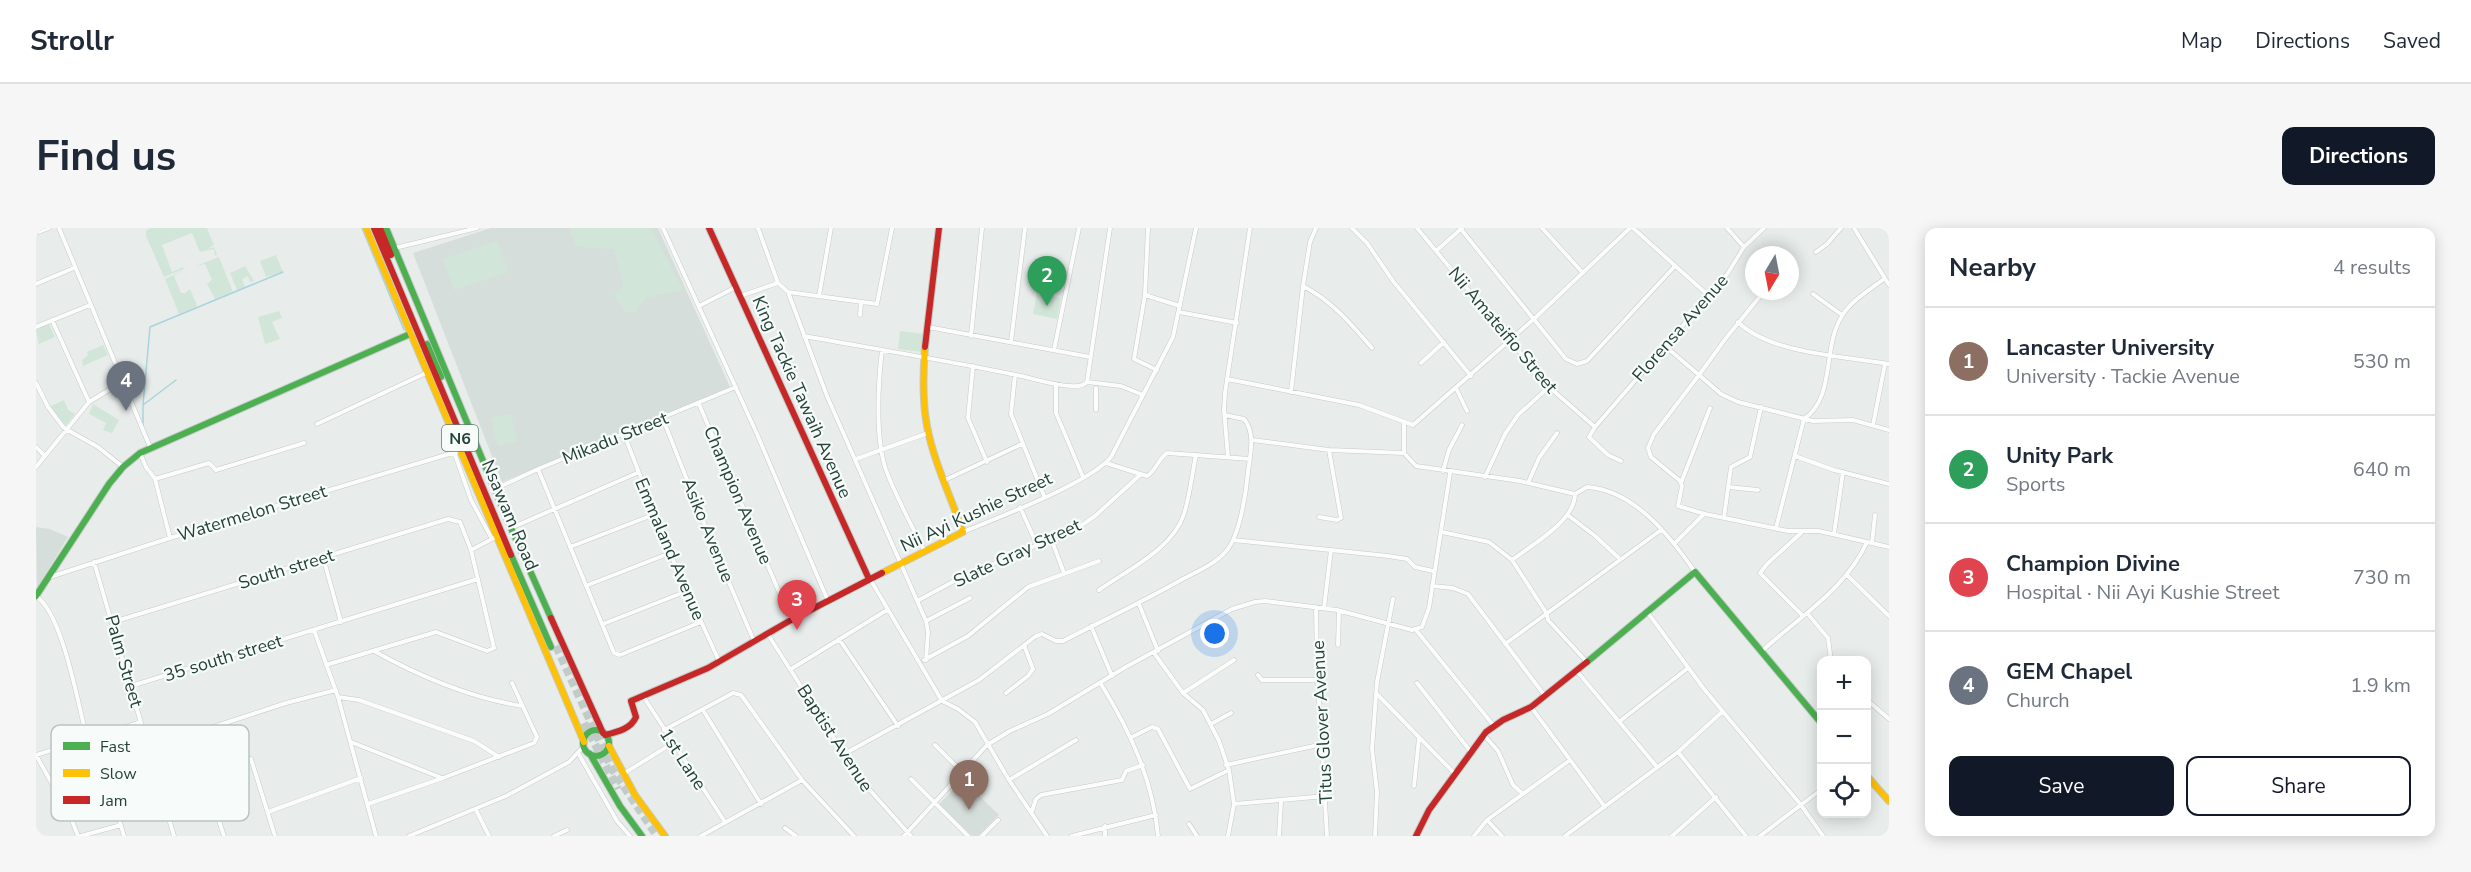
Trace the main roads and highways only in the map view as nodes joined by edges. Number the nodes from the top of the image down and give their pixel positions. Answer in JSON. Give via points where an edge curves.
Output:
{"nodes":[{"id":1,"x":366,"y":228,"type":"edge"},
{"id":2,"x":374,"y":228,"type":"edge"},
{"id":3,"x":380,"y":228,"type":"edge"},
{"id":4,"x":386,"y":228,"type":"edge"},
{"id":5,"x":709,"y":228,"type":"edge"},
{"id":6,"x":939,"y":228,"type":"edge"},
{"id":7,"x":410,"y":334,"type":"junction"},
{"id":8,"x":869,"y":579,"type":"junction"},
{"id":9,"x":36,"y":596,"type":"edge"},
{"id":10,"x":1817,"y":719,"type":"edge"},
{"id":11,"x":618,"y":732,"type":"junction"},
{"id":12,"x":604,"y":734,"type":"junction"},
{"id":13,"x":584,"y":744,"type":"junction"},
{"id":14,"x":609,"y":745,"type":"junction"},
{"id":15,"x":589,"y":754,"type":"junction"},
{"id":16,"x":1871,"y":781,"type":"edge"},
{"id":17,"x":1889,"y":801,"type":"edge"},
{"id":18,"x":642,"y":836,"type":"edge"},
{"id":19,"x":665,"y":836,"type":"edge"},
{"id":20,"x":1417,"y":836,"type":"edge"}],
"edges":[{"from":1,"to":7,"type":"main road"},
{"from":2,"to":3,"type":"main road","name":"Nsawam Road","number":"N6","via":[[553,646]]},
{"from":4,"to":12,"type":"main road","via":[[511,528]]},
{"from":5,"to":8,"type":"main road","name":"King Tackie Tawaih Avenue"},
{"from":6,"to":8,"type":"main road","name":"Nii Ayi Kushie Street","via":[[924,398],[929,433],[963,532]]},
{"from":7,"to":9,"type":"main road","via":[[140,453],[109,484]]},
{"from":7,"to":13,"type":"main road","via":[[456,451]]},
{"from":8,"to":11,"type":"main road","name":"Nii Ayi Kushie Street","via":[[719,661],[631,701],[635,720]]},
{"from":10,"to":20,"type":"main road","via":[[1695,572],[1531,707],[1484,735],[1429,810]]},
{"from":11,"to":12,"type":"main road"},
{"from":11,"to":14,"type":"main road"},
{"from":12,"to":13,"type":"main road","via":[[589,733]]},
{"from":12,"to":14,"type":"main road"},
{"from":13,"to":15,"type":"main road"},
{"from":14,"to":15,"type":"main road","via":[[601,755]]},
{"from":14,"to":19,"type":"main road","via":[[635,795]]},
{"from":15,"to":18,"type":"main road"},
{"from":16,"to":17,"type":"main road"}]}
